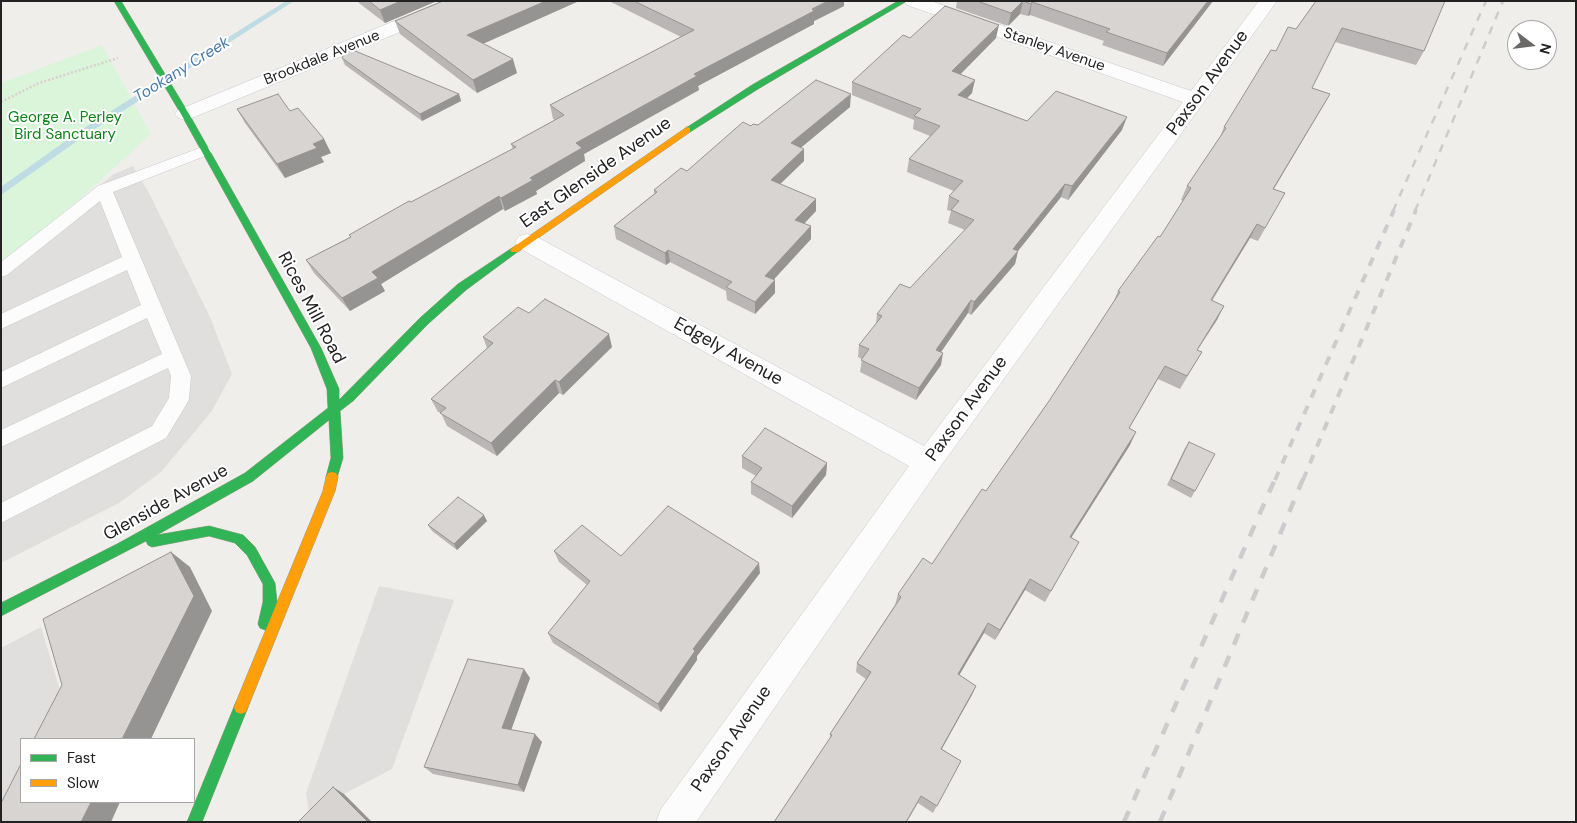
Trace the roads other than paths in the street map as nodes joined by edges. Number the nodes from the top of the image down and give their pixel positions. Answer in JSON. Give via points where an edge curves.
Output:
{"nodes":[{"id":1,"x":117,"y":1,"type":"edge"},
{"id":2,"x":459,"y":1,"type":"edge"},
{"id":3,"x":904,"y":1,"type":"edge"},
{"id":4,"x":913,"y":1,"type":"edge"},
{"id":5,"x":1268,"y":1,"type":"edge"},
{"id":6,"x":1195,"y":99,"type":"junction"},
{"id":7,"x":180,"y":106,"type":"junction"},
{"id":8,"x":205,"y":151,"type":"junction"},
{"id":9,"x":104,"y":190,"type":"junction"},
{"id":10,"x":527,"y":242,"type":"junction"},
{"id":11,"x":132,"y":260,"type":"junction"},
{"id":12,"x":1,"y":271,"type":"edge"},
{"id":13,"x":152,"y":308,"type":"junction"},
{"id":14,"x":1,"y":322,"type":"edge"},
{"id":15,"x":173,"y":358,"type":"junction"},
{"id":16,"x":1,"y":380,"type":"edge"},
{"id":17,"x":335,"y":410,"type":"junction"},
{"id":18,"x":1,"y":439,"type":"edge"},
{"id":19,"x":928,"y":462,"type":"junction"},
{"id":20,"x":1,"y":514,"type":"edge"},
{"id":21,"x":123,"y":547,"type":"junction"},
{"id":22,"x":1,"y":610,"type":"edge"},
{"id":23,"x":252,"y":679,"type":"junction"},
{"id":24,"x":194,"y":822,"type":"edge"},
{"id":25,"x":674,"y":822,"type":"edge"}],
"edges":[{"from":1,"to":7,"type":"street","name":"Rices Mill Road"},
{"from":2,"to":7,"type":"street","name":"Brookdale Avenue"},
{"from":3,"to":10,"type":"street","name":"East Glenside Avenue","via":[[693,126]]},
{"from":4,"to":6,"type":"street","name":"Stanley Avenue"},
{"from":5,"to":6,"type":"street","name":"Paxson Avenue"},
{"from":6,"to":19,"type":"street","name":"Paxson Avenue"},
{"from":7,"to":8,"type":"street","name":"Rices Mill Road"},
{"from":8,"to":9,"type":"lane"},
{"from":8,"to":17,"type":"street","name":"Rices Mill Road","via":[[316,348],[333,389]]},
{"from":9,"to":11,"type":"lane"},
{"from":9,"to":12,"type":"lane"},
{"from":10,"to":17,"type":"street","name":"East Glenside Avenue","via":[[456,292],[372,378]]},
{"from":10,"to":19,"type":"street","name":"Edgely Avenue"},
{"from":11,"to":13,"type":"lane"},
{"from":11,"to":14,"type":"lane"},
{"from":13,"to":15,"type":"lane"},
{"from":13,"to":16,"type":"lane"},
{"from":15,"to":18,"type":"lane"},
{"from":15,"to":20,"type":"lane","via":[[181,376],[179,399],[159,432]]},
{"from":17,"to":21,"type":"street","name":"Glenside Avenue","via":[[249,477]]},
{"from":17,"to":23,"type":"street","name":"Rices Mill Road","via":[[337,458],[329,491]]},
{"from":19,"to":25,"type":"street","name":"Paxson Avenue"},
{"from":21,"to":22,"type":"street","name":"Glenside Avenue"},
{"from":21,"to":23,"type":"street","via":[[209,531],[239,539],[251,551],[269,583],[270,602]]},
{"from":23,"to":24,"type":"street","name":"Rices Mill Road"}]}
